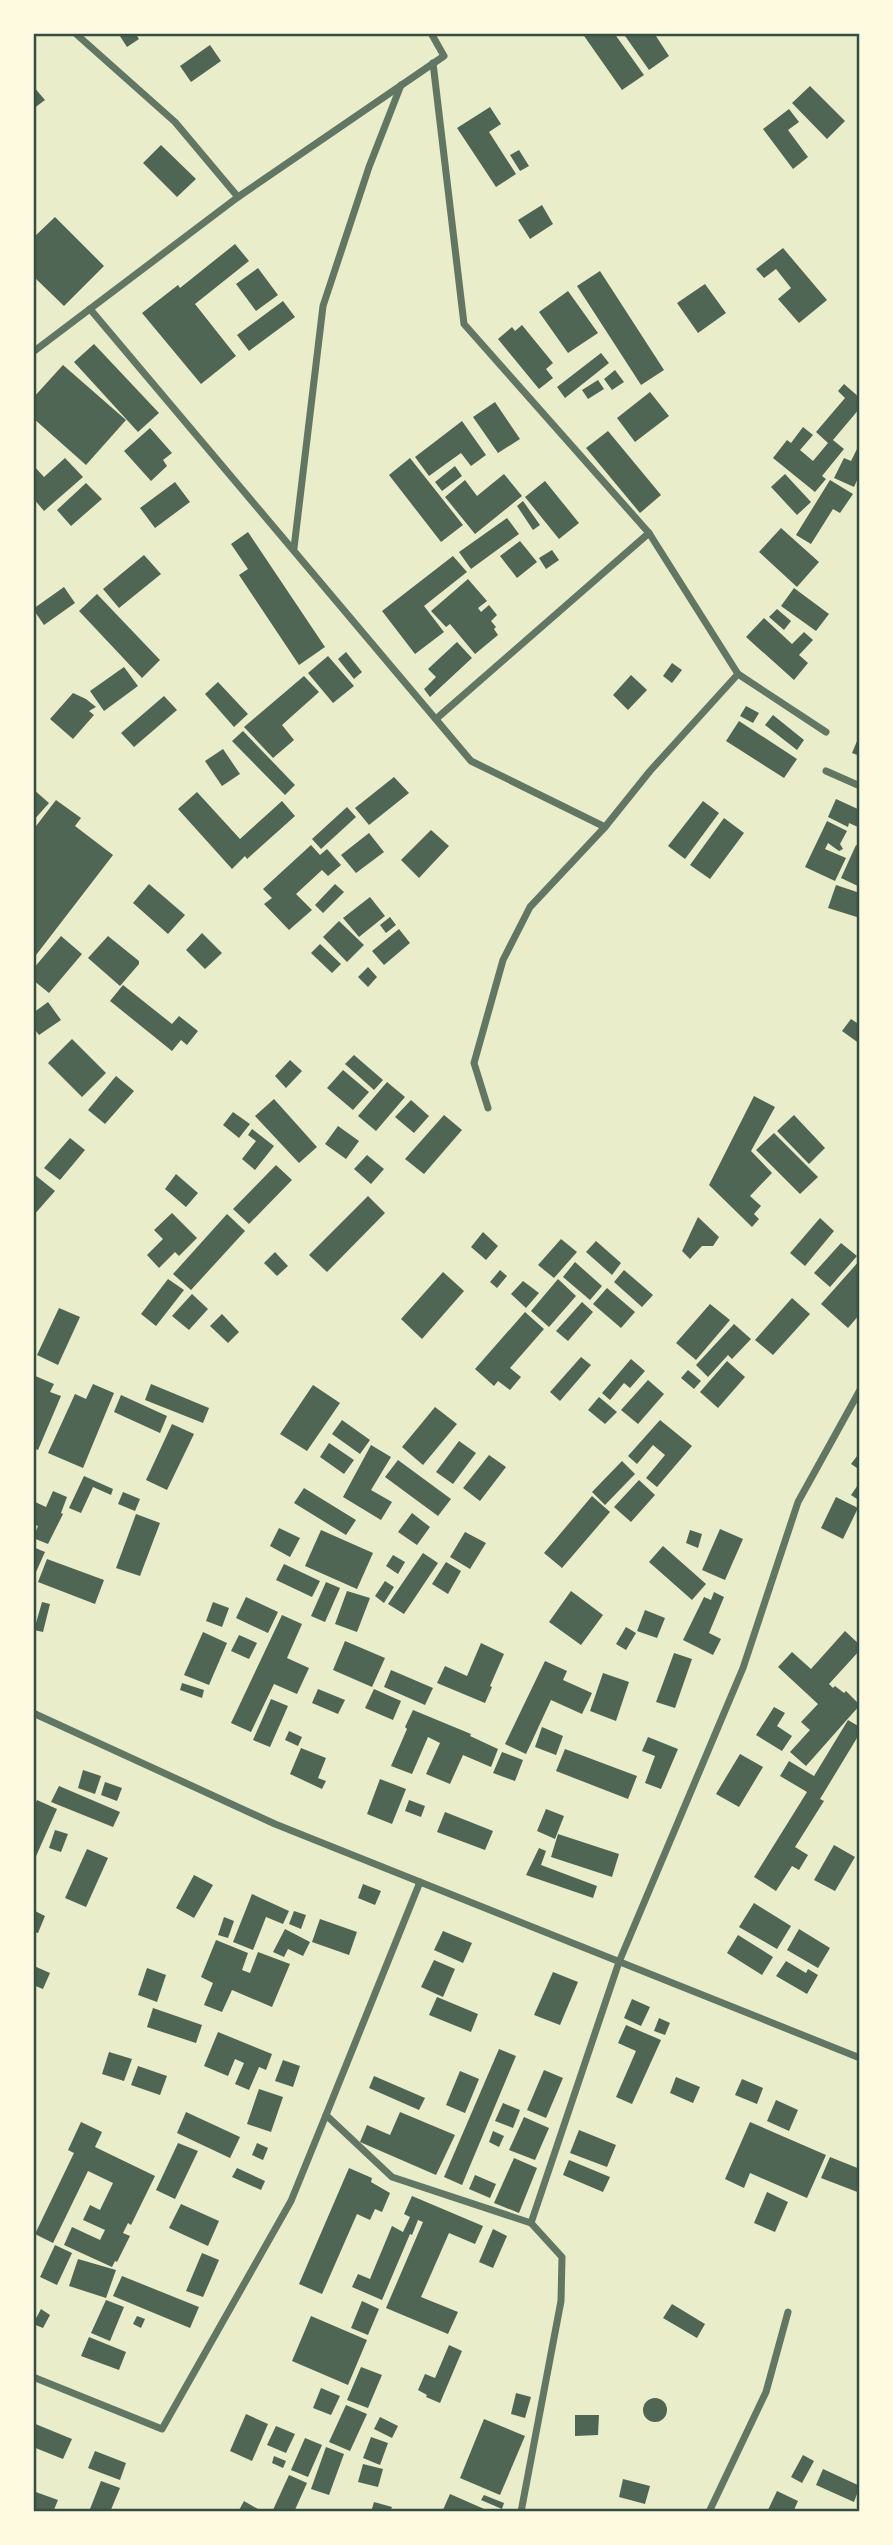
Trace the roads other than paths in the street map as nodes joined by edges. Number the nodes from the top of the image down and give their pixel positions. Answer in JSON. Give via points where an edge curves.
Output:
{"nodes":[{"id":1,"x":75,"y":33,"type":"edge"},
{"id":2,"x":431,"y":33,"type":"edge"},
{"id":3,"x":433,"y":63,"type":"junction"},
{"id":4,"x":401,"y":85,"type":"junction"},
{"id":5,"x":238,"y":197,"type":"junction"},
{"id":6,"x":90,"y":309,"type":"junction"},
{"id":7,"x":33,"y":352,"type":"edge"},
{"id":8,"x":649,"y":533,"type":"junction"},
{"id":9,"x":294,"y":548,"type":"junction"},
{"id":10,"x":738,"y":674,"type":"junction"},
{"id":11,"x":436,"y":719,"type":"junction"},
{"id":12,"x":826,"y":733,"type":"dead end"},
{"id":13,"x":826,"y":771,"type":"dead end"},
{"id":14,"x":860,"y":786,"type":"edge"},
{"id":15,"x":605,"y":827,"type":"junction"},
{"id":16,"x":488,"y":1108,"type":"dead end"},
{"id":17,"x":860,"y":1390,"type":"edge"},
{"id":18,"x":33,"y":1713,"type":"edge"},
{"id":19,"x":420,"y":1882,"type":"junction"},
{"id":20,"x":619,"y":1962,"type":"junction"},
{"id":21,"x":860,"y":2058,"type":"edge"},
{"id":22,"x":326,"y":2115,"type":"junction"},
{"id":23,"x":531,"y":2223,"type":"junction"},
{"id":24,"x":788,"y":2312,"type":"dead end"},
{"id":25,"x":33,"y":2377,"type":"edge"},
{"id":26,"x":521,"y":2512,"type":"edge"},
{"id":27,"x":709,"y":2512,"type":"edge"}],
"edges":[{"from":1,"to":5,"type":"street","via":[[175,122]]},
{"from":2,"to":3,"type":"street","via":[[444,56]]},
{"from":3,"to":4,"type":"street"},
{"from":3,"to":8,"type":"street","via":[[464,324]]},
{"from":4,"to":5,"type":"street"},
{"from":4,"to":9,"type":"street","via":[[323,306]]},
{"from":5,"to":6,"type":"street"},
{"from":6,"to":7,"type":"street"},
{"from":6,"to":9,"type":"street"},
{"from":8,"to":10,"type":"street"},
{"from":8,"to":11,"type":"street"},
{"from":9,"to":11,"type":"street"},
{"from":10,"to":12,"type":"street"},
{"from":10,"to":15,"type":"street"},
{"from":11,"to":15,"type":"street","via":[[471,761]]},
{"from":13,"to":14,"type":"street"},
{"from":15,"to":16,"type":"street","via":[[530,907],[503,960],[474,1063]]},
{"from":17,"to":20,"type":"street","via":[[798,1502],[743,1668]]},
{"from":18,"to":19,"type":"street","via":[[275,1824]]},
{"from":19,"to":20,"type":"street"},
{"from":19,"to":22,"type":"street"},
{"from":20,"to":21,"type":"street"},
{"from":20,"to":23,"type":"street"},
{"from":22,"to":23,"type":"street","via":[[392,2177]]},
{"from":22,"to":25,"type":"street","via":[[291,2201],[162,2428]]},
{"from":23,"to":26,"type":"street","via":[[562,2257],[561,2301]]},
{"from":24,"to":27,"type":"street","via":[[765,2392]]}]}
